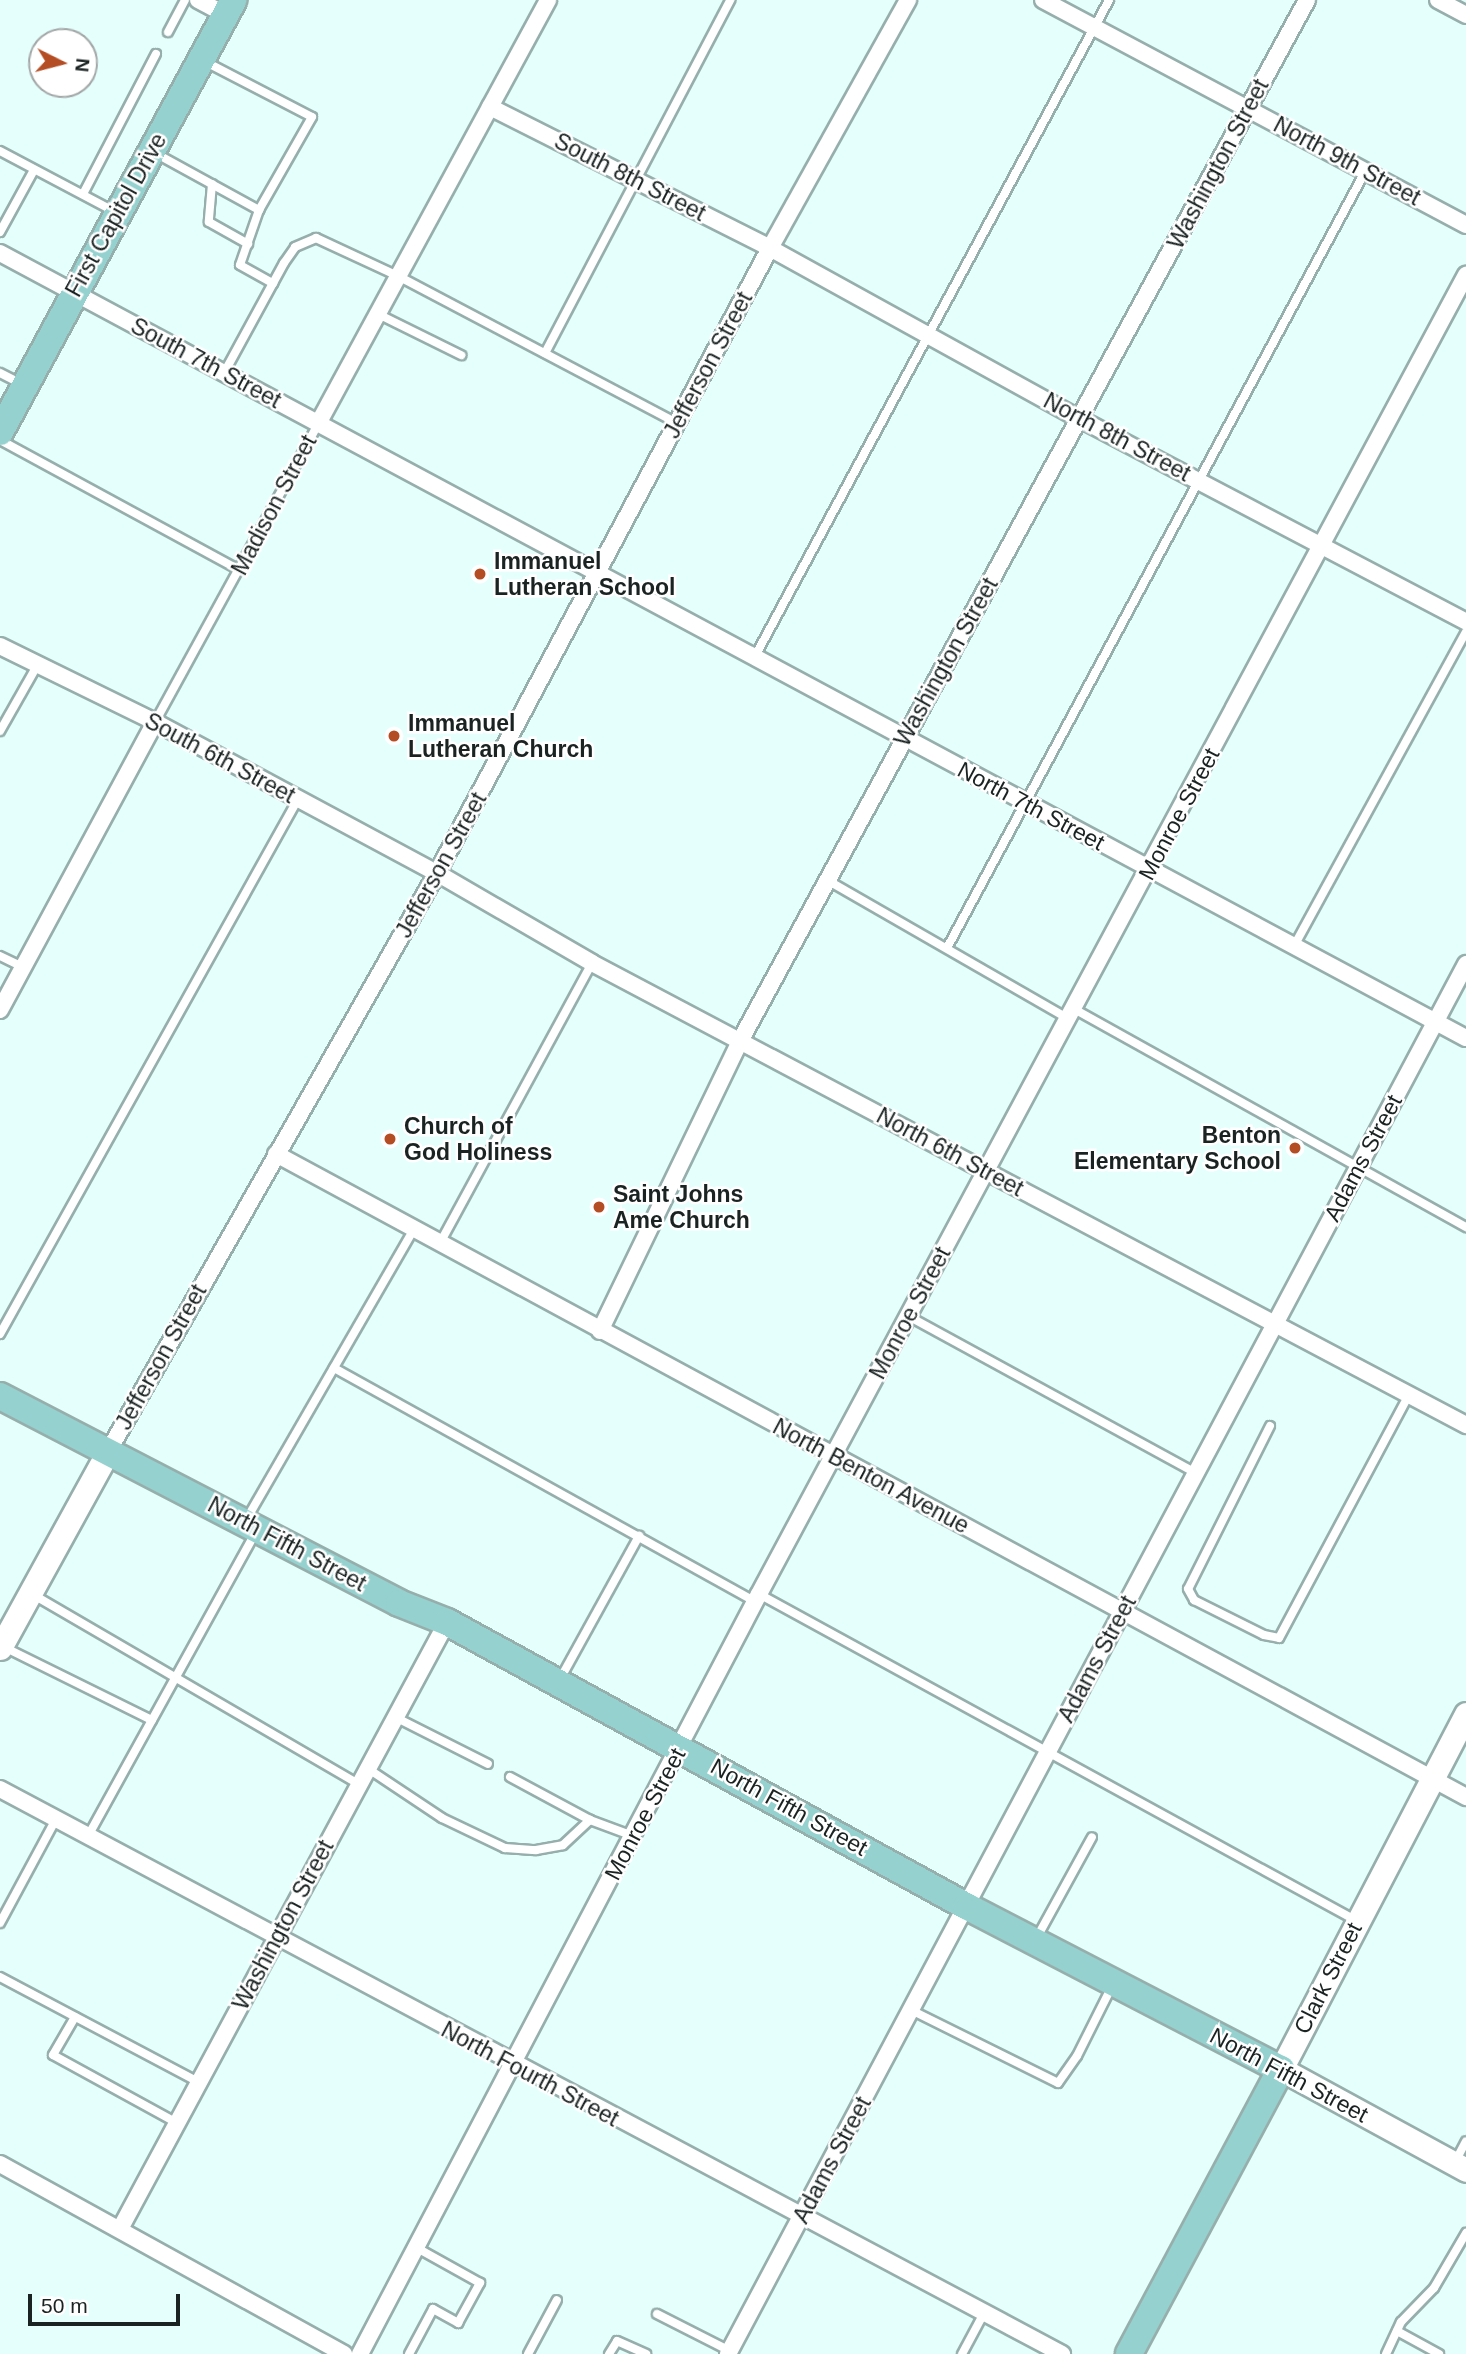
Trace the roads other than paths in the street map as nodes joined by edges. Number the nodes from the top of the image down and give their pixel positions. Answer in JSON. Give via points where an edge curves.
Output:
{"nodes":[{"id":1,"x":185,"y":0,"type":"edge"},
{"id":2,"x":198,"y":0,"type":"edge"},
{"id":3,"x":548,"y":0,"type":"edge"},
{"id":4,"x":730,"y":0,"type":"edge"},
{"id":5,"x":908,"y":0,"type":"edge"},
{"id":6,"x":1042,"y":0,"type":"edge"},
{"id":7,"x":1109,"y":0,"type":"edge"},
{"id":8,"x":1307,"y":0,"type":"edge"},
{"id":9,"x":1438,"y":0,"type":"edge"},
{"id":10,"x":230,"y":7,"type":"edge"},
{"id":11,"x":1460,"y":8,"type":"edge"},
{"id":12,"x":1094,"y":29,"type":"junction"},
{"id":13,"x":168,"y":32,"type":"dead end"},
{"id":14,"x":156,"y":54,"type":"dead end"},
{"id":15,"x":201,"y":60,"type":"junction"},
{"id":16,"x":490,"y":107,"type":"junction"},
{"id":17,"x":1248,"y":108,"type":"junction"},
{"id":18,"x":0,"y":151,"type":"edge"},
{"id":19,"x":151,"y":151,"type":"junction"},
{"id":20,"x":34,"y":170,"type":"junction"},
{"id":21,"x":1365,"y":172,"type":"junction"},
{"id":22,"x":635,"y":179,"type":"junction"},
{"id":23,"x":212,"y":184,"type":"junction"},
{"id":24,"x":82,"y":194,"type":"junction"},
{"id":25,"x":259,"y":210,"type":"junction"},
{"id":26,"x":117,"y":214,"type":"junction"},
{"id":27,"x":1466,"y":225,"type":"edge"},
{"id":28,"x":0,"y":232,"type":"edge"},
{"id":29,"x":248,"y":244,"type":"junction"},
{"id":30,"x":770,"y":248,"type":"junction"},
{"id":31,"x":0,"y":253,"type":"edge"},
{"id":32,"x":1466,"y":275,"type":"edge"},
{"id":33,"x":398,"y":276,"type":"junction"},
{"id":34,"x":273,"y":283,"type":"junction"},
{"id":35,"x":73,"y":293,"type":"junction"},
{"id":36,"x":378,"y":314,"type":"junction"},
{"id":37,"x":932,"y":334,"type":"junction"},
{"id":38,"x":545,"y":354,"type":"junction"},
{"id":39,"x":460,"y":355,"type":"dead end"},
{"id":40,"x":0,"y":373,"type":"edge"},
{"id":41,"x":224,"y":373,"type":"junction"},
{"id":42,"x":24,"y":386,"type":"junction"},
{"id":43,"x":1082,"y":420,"type":"junction"},
{"id":44,"x":319,"y":422,"type":"junction"},
{"id":45,"x":677,"y":423,"type":"junction"},
{"id":46,"x":0,"y":432,"type":"edge"},
{"id":47,"x":0,"y":440,"type":"edge"},
{"id":48,"x":1200,"y":482,"type":"junction"},
{"id":49,"x":1323,"y":545,"type":"junction"},
{"id":50,"x":239,"y":570,"type":"junction"},
{"id":51,"x":597,"y":574,"type":"junction"},
{"id":52,"x":1466,"y":622,"type":"edge"},
{"id":53,"x":1466,"y":632,"type":"edge"},
{"id":54,"x":0,"y":646,"type":"edge"},
{"id":55,"x":754,"y":658,"type":"junction"},
{"id":56,"x":38,"y":664,"type":"junction"},
{"id":57,"x":155,"y":722,"type":"junction"},
{"id":58,"x":0,"y":731,"type":"edge"},
{"id":59,"x":904,"y":738,"type":"junction"},
{"id":60,"x":298,"y":799,"type":"junction"},
{"id":61,"x":1025,"y":802,"type":"junction"},
{"id":62,"x":1149,"y":869,"type":"junction"},
{"id":63,"x":437,"y":873,"type":"junction"},
{"id":64,"x":827,"y":880,"type":"junction"},
{"id":65,"x":1294,"y":946,"type":"junction"},
{"id":66,"x":947,"y":948,"type":"junction"},
{"id":67,"x":0,"y":956,"type":"edge"},
{"id":68,"x":592,"y":963,"type":"junction"},
{"id":69,"x":1466,"y":964,"type":"edge"},
{"id":70,"x":23,"y":967,"type":"junction"},
{"id":71,"x":0,"y":1010,"type":"edge"},
{"id":72,"x":1071,"y":1014,"type":"junction"},
{"id":73,"x":1435,"y":1022,"type":"junction"},
{"id":74,"x":1466,"y":1038,"type":"edge"},
{"id":75,"x":740,"y":1041,"type":"junction"},
{"id":76,"x":275,"y":1154,"type":"junction"},
{"id":77,"x":1358,"y":1167,"type":"junction"},
{"id":78,"x":986,"y":1172,"type":"junction"},
{"id":79,"x":1466,"y":1227,"type":"edge"},
{"id":80,"x":414,"y":1228,"type":"junction"},
{"id":81,"x":440,"y":1243,"type":"junction"},
{"id":82,"x":908,"y":1316,"type":"junction"},
{"id":83,"x":1275,"y":1324,"type":"junction"},
{"id":84,"x":600,"y":1331,"type":"junction"},
{"id":85,"x":0,"y":1334,"type":"edge"},
{"id":86,"x":334,"y":1368,"type":"junction"},
{"id":87,"x":1409,"y":1395,"type":"junction"},
{"id":88,"x":0,"y":1396,"type":"edge"},
{"id":89,"x":1466,"y":1425,"type":"edge"},
{"id":90,"x":1270,"y":1426,"type":"dead end"},
{"id":91,"x":109,"y":1450,"type":"junction"},
{"id":92,"x":834,"y":1455,"type":"junction"},
{"id":93,"x":1196,"y":1473,"type":"junction"},
{"id":94,"x":251,"y":1526,"type":"junction"},
{"id":95,"x":639,"y":1536,"type":"junction"},
{"id":96,"x":31,"y":1593,"type":"junction"},
{"id":97,"x":757,"y":1597,"type":"junction"},
{"id":98,"x":1122,"y":1611,"type":"junction"},
{"id":99,"x":447,"y":1622,"type":"junction"},
{"id":100,"x":1,"y":1647,"type":"edge"},
{"id":101,"x":177,"y":1675,"type":"junction"},
{"id":102,"x":559,"y":1681,"type":"junction"},
{"id":103,"x":1466,"y":1714,"type":"edge"},
{"id":104,"x":395,"y":1717,"type":"junction"},
{"id":105,"x":152,"y":1720,"type":"junction"},
{"id":106,"x":680,"y":1746,"type":"junction"},
{"id":107,"x":1047,"y":1754,"type":"junction"},
{"id":108,"x":488,"y":1765,"type":"dead end"},
{"id":109,"x":368,"y":1768,"type":"junction"},
{"id":110,"x":510,"y":1777,"type":"dead end"},
{"id":111,"x":1431,"y":1779,"type":"junction"},
{"id":112,"x":359,"y":1784,"type":"junction"},
{"id":113,"x":0,"y":1789,"type":"edge"},
{"id":114,"x":1466,"y":1797,"type":"edge"},
{"id":115,"x":56,"y":1819,"type":"junction"},
{"id":116,"x":590,"y":1820,"type":"junction"},
{"id":117,"x":88,"y":1836,"type":"junction"},
{"id":118,"x":633,"y":1836,"type":"junction"},
{"id":119,"x":1092,"y":1837,"type":"dead end"},
{"id":120,"x":966,"y":1906,"type":"junction"},
{"id":121,"x":1357,"y":1921,"type":"junction"},
{"id":122,"x":0,"y":1923,"type":"edge"},
{"id":123,"x":275,"y":1938,"type":"junction"},
{"id":124,"x":1034,"y":1941,"type":"junction"},
{"id":125,"x":0,"y":1977,"type":"edge"},
{"id":126,"x":1114,"y":1983,"type":"junction"},
{"id":127,"x":911,"y":2010,"type":"junction"},
{"id":128,"x":75,"y":2017,"type":"junction"},
{"id":129,"x":513,"y":2065,"type":"junction"},
{"id":130,"x":1281,"y":2069,"type":"junction"},
{"id":131,"x":198,"y":2082,"type":"junction"},
{"id":132,"x":177,"y":2123,"type":"junction"},
{"id":133,"x":1466,"y":2141,"type":"edge"},
{"id":134,"x":0,"y":2164,"type":"edge"},
{"id":135,"x":1460,"y":2167,"type":"edge"},
{"id":136,"x":803,"y":2216,"type":"junction"},
{"id":137,"x":120,"y":2230,"type":"junction"},
{"id":138,"x":1466,"y":2233,"type":"edge"},
{"id":139,"x":417,"y":2248,"type":"junction"},
{"id":140,"x":557,"y":2300,"type":"dead end"},
{"id":141,"x":984,"y":2313,"type":"junction"},
{"id":142,"x":657,"y":2314,"type":"dead end"},
{"id":143,"x":1397,"y":2331,"type":"junction"},
{"id":144,"x":729,"y":2352,"type":"edge"},
{"id":145,"x":344,"y":2354,"type":"edge"},
{"id":146,"x":360,"y":2354,"type":"edge"},
{"id":147,"x":409,"y":2354,"type":"edge"},
{"id":148,"x":528,"y":2354,"type":"edge"},
{"id":149,"x":609,"y":2354,"type":"edge"},
{"id":150,"x":646,"y":2354,"type":"edge"},
{"id":151,"x":962,"y":2354,"type":"edge"},
{"id":152,"x":1062,"y":2354,"type":"edge"},
{"id":153,"x":1129,"y":2354,"type":"edge"},
{"id":154,"x":1386,"y":2354,"type":"edge"},
{"id":155,"x":1439,"y":2354,"type":"edge"}],
"edges":[{"from":1,"to":13,"type":"lane"},
{"from":2,"to":10,"type":"street"},
{"from":3,"to":16,"type":"street","name":"Madison Street"},
{"from":4,"to":22,"type":"lane"},
{"from":5,"to":30,"type":"street","name":"Jefferson Street"},
{"from":6,"to":12,"type":"street","name":"North 9th Street"},
{"from":7,"to":12,"type":"lane"},
{"from":8,"to":17,"type":"street","name":"Washington Street"},
{"from":9,"to":11,"type":"street"},
{"from":10,"to":15,"type":"main road","name":"First Capitol Drive"},
{"from":12,"to":17,"type":"street","name":"North 9th Street"},
{"from":12,"to":37,"type":"lane"},
{"from":14,"to":24,"type":"lane"},
{"from":15,"to":19,"type":"main road","name":"First Capitol Drive"},
{"from":15,"to":25,"type":"lane","via":[[312,117]]},
{"from":16,"to":22,"type":"street","name":"South 8th Street"},
{"from":16,"to":33,"type":"street","name":"Madison Street"},
{"from":17,"to":21,"type":"street","name":"North 9th Street"},
{"from":17,"to":43,"type":"street","name":"Washington Street"},
{"from":18,"to":20,"type":"lane"},
{"from":19,"to":23,"type":"lane"},
{"from":19,"to":26,"type":"main road","name":"First Capitol Drive"},
{"from":20,"to":24,"type":"lane"},
{"from":20,"to":28,"type":"lane"},
{"from":21,"to":27,"type":"street","name":"North 9th Street"},
{"from":21,"to":48,"type":"lane"},
{"from":22,"to":30,"type":"street","name":"South 8th Street"},
{"from":22,"to":38,"type":"lane"},
{"from":23,"to":25,"type":"lane"},
{"from":23,"to":29,"type":"lane","via":[[209,222]]},
{"from":24,"to":26,"type":"lane"},
{"from":25,"to":29,"type":"lane"},
{"from":26,"to":35,"type":"main road","name":"First Capitol Drive"},
{"from":29,"to":34,"type":"lane","via":[[240,265]]},
{"from":30,"to":37,"type":"street","name":"North 8th Street"},
{"from":30,"to":45,"type":"street","name":"Jefferson Street"},
{"from":31,"to":35,"type":"street","name":"South 7th Street"},
{"from":32,"to":49,"type":"street","name":"Monroe Street"},
{"from":33,"to":34,"type":"lane","via":[[316,238],[295,247]]},
{"from":33,"to":36,"type":"street","name":"Madison Street"},
{"from":33,"to":38,"type":"lane"},
{"from":34,"to":41,"type":"lane"},
{"from":35,"to":41,"type":"street","name":"South 7th Street"},
{"from":35,"to":42,"type":"main road","name":"First Capitol Drive"},
{"from":36,"to":39,"type":"lane"},
{"from":36,"to":44,"type":"street","name":"Madison Street"},
{"from":37,"to":43,"type":"street","name":"North 8th Street"},
{"from":37,"to":55,"type":"lane"},
{"from":38,"to":45,"type":"lane"},
{"from":40,"to":42,"type":"lane"},
{"from":41,"to":44,"type":"street","name":"South 7th Street"},
{"from":42,"to":46,"type":"main road","name":"First Capitol Drive"},
{"from":43,"to":48,"type":"street","name":"North 8th Street"},
{"from":43,"to":59,"type":"street","name":"Washington Street"},
{"from":44,"to":50,"type":"lane","name":"Madison Street"},
{"from":44,"to":51,"type":"street","name":"South 7th Street"},
{"from":45,"to":51,"type":"street","name":"Jefferson Street"},
{"from":47,"to":50,"type":"lane"},
{"from":48,"to":49,"type":"street","name":"North 8th Street"},
{"from":48,"to":61,"type":"lane"},
{"from":49,"to":52,"type":"street","name":"North 8th Street"},
{"from":49,"to":62,"type":"street","name":"Monroe Street"},
{"from":50,"to":57,"type":"lane","name":"Madison Street"},
{"from":51,"to":55,"type":"street","name":"North 7th Street"},
{"from":51,"to":63,"type":"street","name":"Jefferson Street"},
{"from":53,"to":65,"type":"lane"},
{"from":54,"to":56,"type":"street","name":"South 6th Street"},
{"from":55,"to":59,"type":"street","name":"North 7th Street"},
{"from":56,"to":57,"type":"street","name":"South 6th Street"},
{"from":56,"to":58,"type":"lane"},
{"from":57,"to":60,"type":"street","name":"South 6th Street"},
{"from":57,"to":70,"type":"street","name":"Madison Street"},
{"from":59,"to":61,"type":"street","name":"North 7th Street"},
{"from":59,"to":64,"type":"street","name":"Washington Street"},
{"from":60,"to":63,"type":"street","name":"South 6th Street"},
{"from":60,"to":85,"type":"lane"},
{"from":61,"to":62,"type":"street","name":"North 7th Street"},
{"from":61,"to":66,"type":"lane"},
{"from":62,"to":65,"type":"street","name":"North 7th Street"},
{"from":62,"to":72,"type":"street","name":"Monroe Street"},
{"from":63,"to":68,"type":"street","name":"North 6th Street"},
{"from":63,"to":76,"type":"street","name":"Jefferson Street"},
{"from":64,"to":66,"type":"lane"},
{"from":64,"to":75,"type":"street","name":"Washington Street"},
{"from":65,"to":73,"type":"street","name":"North 7th Street"},
{"from":66,"to":72,"type":"lane"},
{"from":67,"to":70,"type":"lane"},
{"from":68,"to":75,"type":"street","name":"North 6th Street"},
{"from":68,"to":81,"type":"lane"},
{"from":69,"to":73,"type":"street","name":"Adams Street"},
{"from":70,"to":71,"type":"street","name":"Madison Street"},
{"from":72,"to":77,"type":"lane"},
{"from":72,"to":78,"type":"street","name":"Monroe Street"},
{"from":73,"to":74,"type":"street","name":"North 7th Street"},
{"from":73,"to":77,"type":"street","name":"Adams Street"},
{"from":75,"to":78,"type":"street","name":"North 6th Street"},
{"from":75,"to":84,"type":"street","name":"Washington Street"},
{"from":76,"to":80,"type":"street","name":"North Benton Avenue"},
{"from":76,"to":91,"type":"street","name":"Jefferson Street"},
{"from":77,"to":79,"type":"lane"},
{"from":77,"to":83,"type":"street","name":"Adams Street"},
{"from":78,"to":82,"type":"street","name":"Monroe Street"},
{"from":78,"to":83,"type":"street","name":"North 6th Street"},
{"from":80,"to":81,"type":"street","name":"North Benton Avenue"},
{"from":80,"to":86,"type":"lane"},
{"from":81,"to":84,"type":"street","name":"North Benton Avenue"},
{"from":82,"to":92,"type":"street","name":"Monroe Street"},
{"from":82,"to":93,"type":"lane"},
{"from":83,"to":87,"type":"street","name":"North 6th Street"},
{"from":83,"to":93,"type":"street","name":"Adams Street"},
{"from":84,"to":92,"type":"street","name":"North Benton Avenue"},
{"from":86,"to":94,"type":"lane"},
{"from":86,"to":95,"type":"lane"},
{"from":87,"to":89,"type":"street","name":"North 6th Street"},
{"from":87,"to":90,"type":"lane","via":[[1279,1638],[1194,1600],[1188,1589]]},
{"from":88,"to":91,"type":"main road","name":"North Fifth Street"},
{"from":91,"to":94,"type":"main road","name":"North Fifth Street"},
{"from":91,"to":96,"type":"main road","name":"Jefferson Street"},
{"from":92,"to":97,"type":"street","name":"Monroe Street"},
{"from":92,"to":98,"type":"street","name":"North Benton Avenue"},
{"from":93,"to":98,"type":"street","name":"Adams Street"},
{"from":94,"to":99,"type":"main road","name":"North Fifth Street","via":[[399,1603]]},
{"from":94,"to":101,"type":"lane"},
{"from":95,"to":97,"type":"lane"},
{"from":95,"to":102,"type":"lane"},
{"from":96,"to":100,"type":"main road","name":"Jefferson Street"},
{"from":96,"to":101,"type":"lane"},
{"from":97,"to":106,"type":"street","name":"Monroe Street"},
{"from":97,"to":107,"type":"lane"},
{"from":98,"to":107,"type":"street","name":"Adams Street"},
{"from":98,"to":111,"type":"street","name":"North Benton Avenue"},
{"from":99,"to":102,"type":"main road","name":"North Fifth Street"},
{"from":99,"to":104,"type":"street","name":"Washington Street"},
{"from":100,"to":105,"type":"lane"},
{"from":101,"to":105,"type":"lane"},
{"from":101,"to":112,"type":"lane"},
{"from":102,"to":106,"type":"main road","name":"North Fifth Street"},
{"from":103,"to":111,"type":"main road","name":"Clark Street"},
{"from":104,"to":108,"type":"lane"},
{"from":104,"to":109,"type":"street","name":"Washington Street"},
{"from":105,"to":117,"type":"lane"},
{"from":106,"to":118,"type":"street","name":"Monroe Street"},
{"from":106,"to":120,"type":"main road","name":"North Fifth Street"},
{"from":107,"to":120,"type":"street","name":"Adams Street"},
{"from":107,"to":121,"type":"lane"},
{"from":109,"to":112,"type":"street","name":"Washington Street"},
{"from":109,"to":116,"type":"lane","via":[[442,1818],[505,1848],[536,1850],[564,1845]]},
{"from":110,"to":116,"type":"lane"},
{"from":111,"to":114,"type":"street","name":"North Benton Avenue"},
{"from":111,"to":121,"type":"main road","name":"Clark Street"},
{"from":112,"to":123,"type":"street","name":"Washington Street"},
{"from":113,"to":115,"type":"street","name":"North Fourth Street"},
{"from":115,"to":117,"type":"street","name":"North Fourth Street"},
{"from":115,"to":122,"type":"lane"},
{"from":116,"to":118,"type":"lane"},
{"from":117,"to":123,"type":"street","name":"North Fourth Street"},
{"from":118,"to":129,"type":"street","name":"Monroe Street"},
{"from":119,"to":124,"type":"lane"},
{"from":120,"to":124,"type":"main road","name":"North Fifth Street"},
{"from":120,"to":127,"type":"street","name":"Adams Street"},
{"from":121,"to":130,"type":"main road","name":"Clark Street"},
{"from":123,"to":129,"type":"street","name":"North Fourth Street"},
{"from":123,"to":131,"type":"street","name":"Washington Street"},
{"from":124,"to":126,"type":"main road","name":"North Fifth Street"},
{"from":125,"to":128,"type":"lane"},
{"from":126,"to":127,"type":"lane","via":[[1058,2083]]},
{"from":126,"to":130,"type":"main road","name":"North Fifth Street"},
{"from":127,"to":136,"type":"street","name":"Adams Street"},
{"from":128,"to":131,"type":"lane"},
{"from":128,"to":132,"type":"lane","via":[[53,2055]]},
{"from":129,"to":136,"type":"street","name":"North Fourth Street"},
{"from":129,"to":139,"type":"street","name":"Monroe Street"},
{"from":130,"to":135,"type":"main road","name":"North Fifth Street"},
{"from":130,"to":153,"type":"main road","name":"Clark Street"},
{"from":131,"to":132,"type":"street","name":"Washington Street"},
{"from":132,"to":137,"type":"street","name":"Washington Street"},
{"from":133,"to":135,"type":"lane"},
{"from":134,"to":137,"type":"street"},
{"from":136,"to":141,"type":"street","name":"North Fourth Street"},
{"from":136,"to":144,"type":"street","name":"Adams Street"},
{"from":137,"to":145,"type":"street"},
{"from":138,"to":143,"type":"lane","via":[[1434,2288]]},
{"from":139,"to":146,"type":"street","name":"Monroe Street"},
{"from":139,"to":147,"type":"lane","via":[[480,2283],[458,2323],[433,2309]]},
{"from":140,"to":148,"type":"lane"},
{"from":141,"to":151,"type":"lane"},
{"from":141,"to":152,"type":"street","name":"North Fourth Street"},
{"from":142,"to":144,"type":"lane"},
{"from":143,"to":154,"type":"lane"},
{"from":143,"to":155,"type":"lane"},
{"from":149,"to":150,"type":"lane","via":[[617,2341]]}]}
